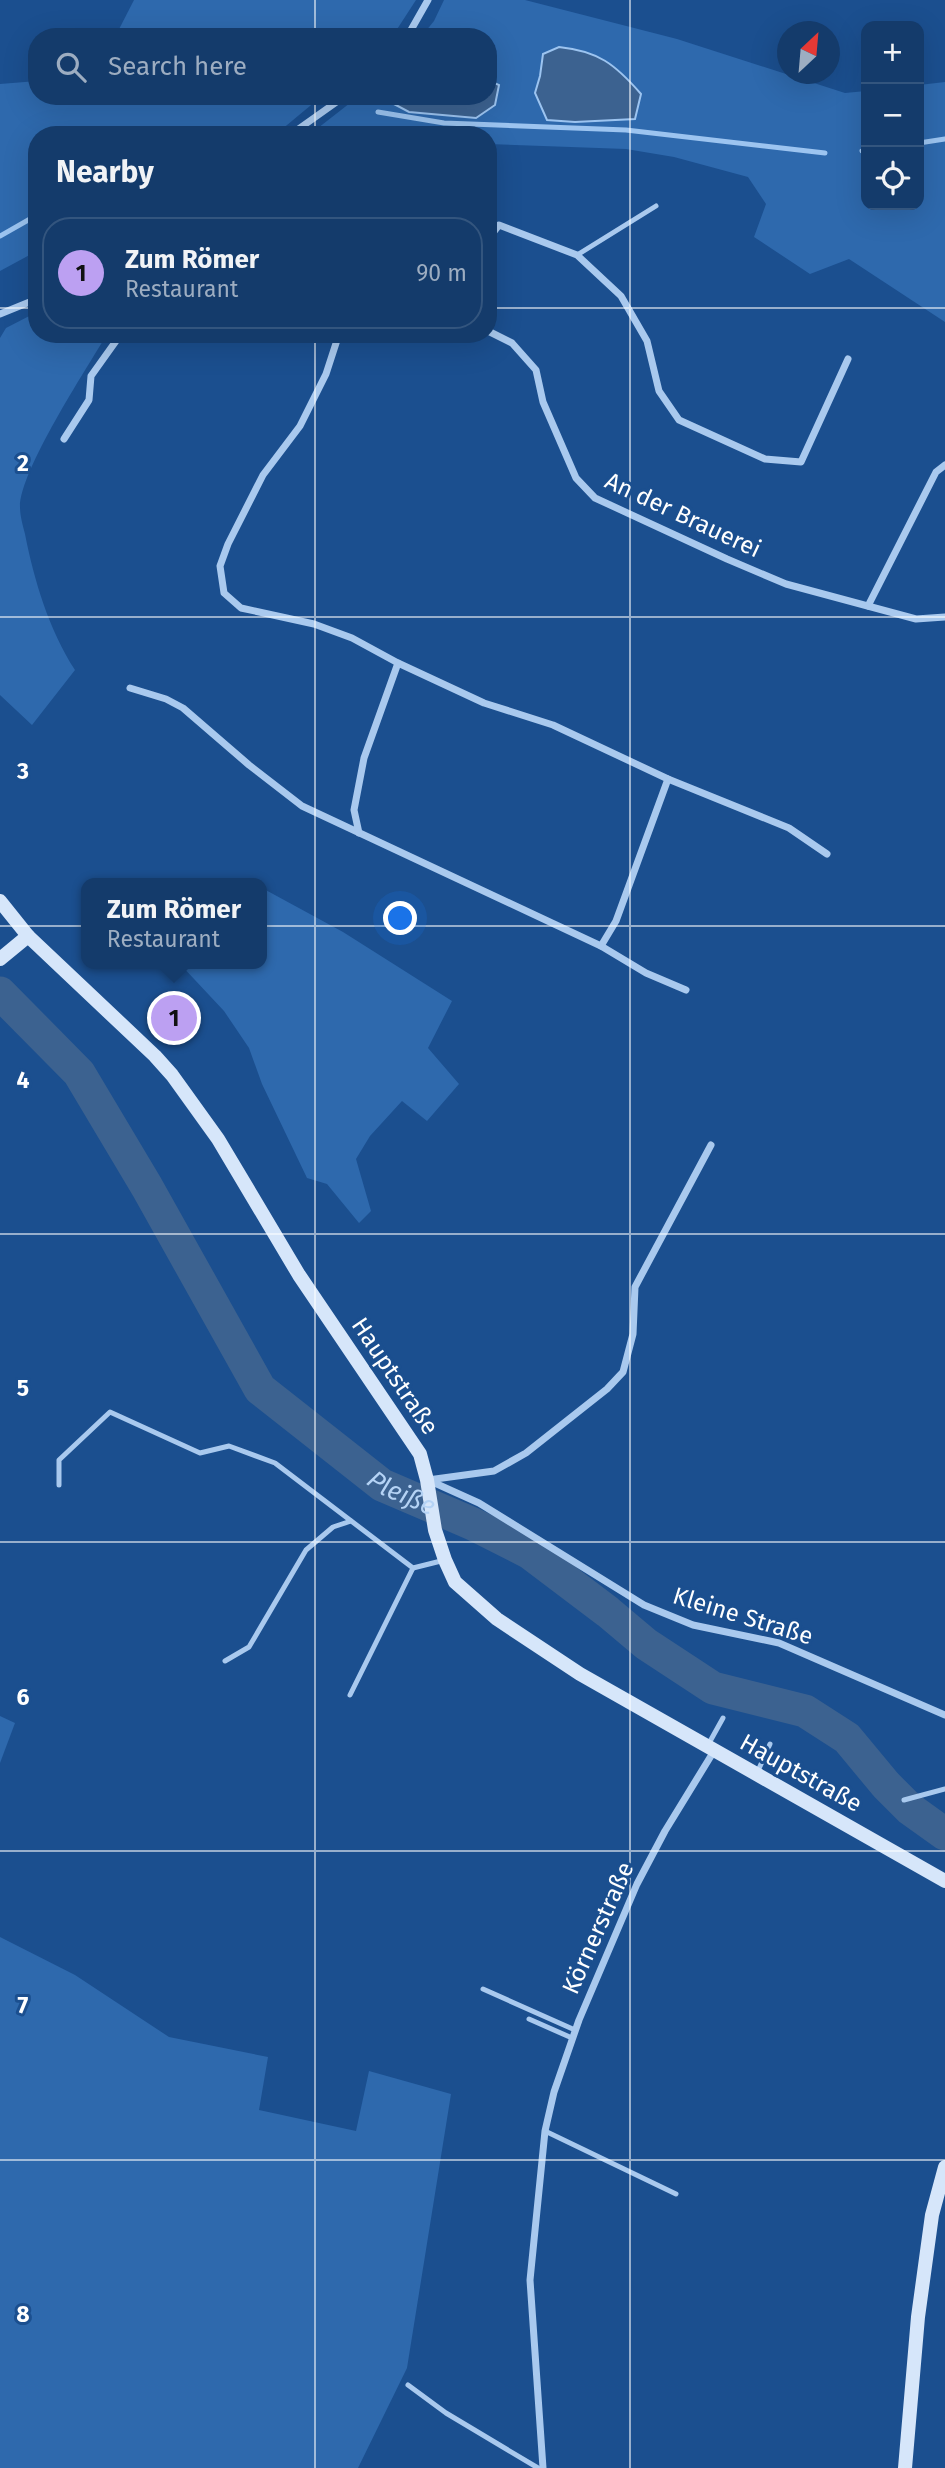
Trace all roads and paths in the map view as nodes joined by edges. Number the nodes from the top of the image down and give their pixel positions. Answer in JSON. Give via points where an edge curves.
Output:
{"nodes":[{"id":1,"x":428,"y":0,"type":"edge"},
{"id":2,"x":412,"y":28,"type":"edge"},
{"id":3,"x":332,"y":105,"type":"edge"},
{"id":4,"x":303,"y":126,"type":"edge"},
{"id":5,"x":656,"y":206,"type":"dead end"},
{"id":6,"x":497,"y":228,"type":"edge"},
{"id":7,"x":576,"y":255,"type":"junction"},
{"id":8,"x":28,"y":303,"type":"edge"},
{"id":9,"x":0,"y":314,"type":"edge"},
{"id":10,"x":497,"y":336,"type":"edge"},
{"id":11,"x":115,"y":343,"type":"edge"},
{"id":12,"x":336,"y":343,"type":"edge"},
{"id":13,"x":848,"y":359,"type":"dead end"},
{"id":14,"x":64,"y":439,"type":"dead end"},
{"id":15,"x":945,"y":465,"type":"edge"},
{"id":16,"x":867,"y":606,"type":"junction"},
{"id":17,"x":945,"y":617,"type":"edge"},
{"id":18,"x":398,"y":663,"type":"junction"},
{"id":19,"x":130,"y":688,"type":"dead end"},
{"id":20,"x":668,"y":779,"type":"junction"},
{"id":21,"x":359,"y":833,"type":"junction"},
{"id":22,"x":827,"y":854,"type":"dead end"},
{"id":23,"x":0,"y":901,"type":"edge"},
{"id":24,"x":28,"y":936,"type":"junction"},
{"id":25,"x":600,"y":946,"type":"junction"},
{"id":26,"x":0,"y":959,"type":"edge"},
{"id":27,"x":686,"y":990,"type":"dead end"},
{"id":28,"x":711,"y":1146,"type":"dead end"},
{"id":29,"x":59,"y":1485,"type":"dead end"},
{"id":30,"x":427,"y":1486,"type":"junction"},
{"id":31,"x":351,"y":1521,"type":"junction"},
{"id":32,"x":444,"y":1560,"type":"junction"},
{"id":33,"x":413,"y":1567,"type":"junction"},
{"id":34,"x":225,"y":1661,"type":"dead end"},
{"id":35,"x":350,"y":1695,"type":"dead end"},
{"id":36,"x":945,"y":1715,"type":"edge"},
{"id":37,"x":723,"y":1718,"type":"dead end"},
{"id":38,"x":770,"y":1744,"type":"dead end"},
{"id":39,"x":710,"y":1749,"type":"junction"},
{"id":40,"x":756,"y":1774,"type":"junction"},
{"id":41,"x":945,"y":1789,"type":"edge"},
{"id":42,"x":904,"y":1800,"type":"dead end"},
{"id":43,"x":945,"y":1881,"type":"edge"},
{"id":44,"x":483,"y":1989,"type":"dead end"},
{"id":45,"x":529,"y":2019,"type":"dead end"},
{"id":46,"x":574,"y":2034,"type":"junction"},
{"id":47,"x":545,"y":2131,"type":"junction"},
{"id":48,"x":945,"y":2168,"type":"edge"},
{"id":49,"x":676,"y":2194,"type":"dead end"},
{"id":50,"x":408,"y":2385,"type":"dead end"},
{"id":51,"x":541,"y":2468,"type":"edge"},
{"id":52,"x":905,"y":2468,"type":"edge"}],
"edges":[{"from":1,"to":2,"type":"street"},
{"from":3,"to":4,"type":"street"},
{"from":5,"to":7,"type":"lane"},
{"from":6,"to":7,"type":"street"},
{"from":7,"to":13,"type":"street","via":[[621,296],[647,341],[659,391],[679,420],[765,459],[801,462]]},
{"from":8,"to":9,"type":"street"},
{"from":10,"to":16,"type":"street","name":"An der Brauerei","via":[[512,343],[536,370],[543,402],[576,478],[595,498],[786,584]]},
{"from":11,"to":14,"type":"street","via":[[91,376],[89,400]]},
{"from":12,"to":18,"type":"street","via":[[300,426],[263,475],[228,544],[219,566],[224,593],[242,608],[314,624]]},
{"from":15,"to":16,"type":"street","via":[[936,472]]},
{"from":16,"to":17,"type":"street","name":"An der Brauerei","via":[[916,618]]},
{"from":18,"to":20,"type":"street","via":[[484,703],[553,725]]},
{"from":18,"to":21,"type":"street","via":[[364,758],[354,810]]},
{"from":19,"to":21,"type":"street","via":[[183,708],[302,806]]},
{"from":20,"to":22,"type":"street","via":[[789,828]]},
{"from":20,"to":25,"type":"street","via":[[616,922]]},
{"from":21,"to":25,"type":"street"},
{"from":23,"to":24,"type":"main road","name":"Hauptstraße"},
{"from":24,"to":26,"type":"main road"},
{"from":24,"to":30,"type":"main road","name":"Hauptstraße","via":[[172,1075],[420,1454]]},
{"from":25,"to":27,"type":"street"},
{"from":28,"to":30,"type":"street","via":[[635,1287],[633,1334],[623,1372],[526,1453],[494,1471]]},
{"from":29,"to":31,"type":"lane","via":[[60,1460],[110,1412],[200,1453],[229,1446],[275,1463]]},
{"from":30,"to":32,"type":"main road","name":"Hauptstraße"},
{"from":30,"to":36,"type":"street","name":"Kleine Straße","via":[[479,1503],[644,1605],[693,1625],[779,1643]]},
{"from":31,"to":33,"type":"lane"},
{"from":31,"to":34,"type":"lane","via":[[333,1527],[306,1550],[248,1647]]},
{"from":32,"to":33,"type":"lane"},
{"from":32,"to":39,"type":"main road","name":"Hauptstraße","via":[[455,1582],[497,1619],[580,1674]]},
{"from":33,"to":35,"type":"lane"},
{"from":37,"to":39,"type":"lane"},
{"from":38,"to":40,"type":"lane"},
{"from":39,"to":40,"type":"main road","name":"Hauptstraße"},
{"from":39,"to":46,"type":"street","name":"Körnerstraße","via":[[637,1884]]},
{"from":40,"to":43,"type":"main road","name":"Hauptstraße"},
{"from":41,"to":42,"type":"lane"},
{"from":44,"to":46,"type":"lane"},
{"from":45,"to":46,"type":"lane"},
{"from":46,"to":47,"type":"street","name":"Körnerstraße"},
{"from":47,"to":49,"type":"lane"},
{"from":47,"to":51,"type":"street","name":"Körnerstraße","via":[[530,2280]]},
{"from":48,"to":52,"type":"main road","via":[[932,2215],[920,2304]]},
{"from":50,"to":51,"type":"lane","via":[[446,2413]]}]}
